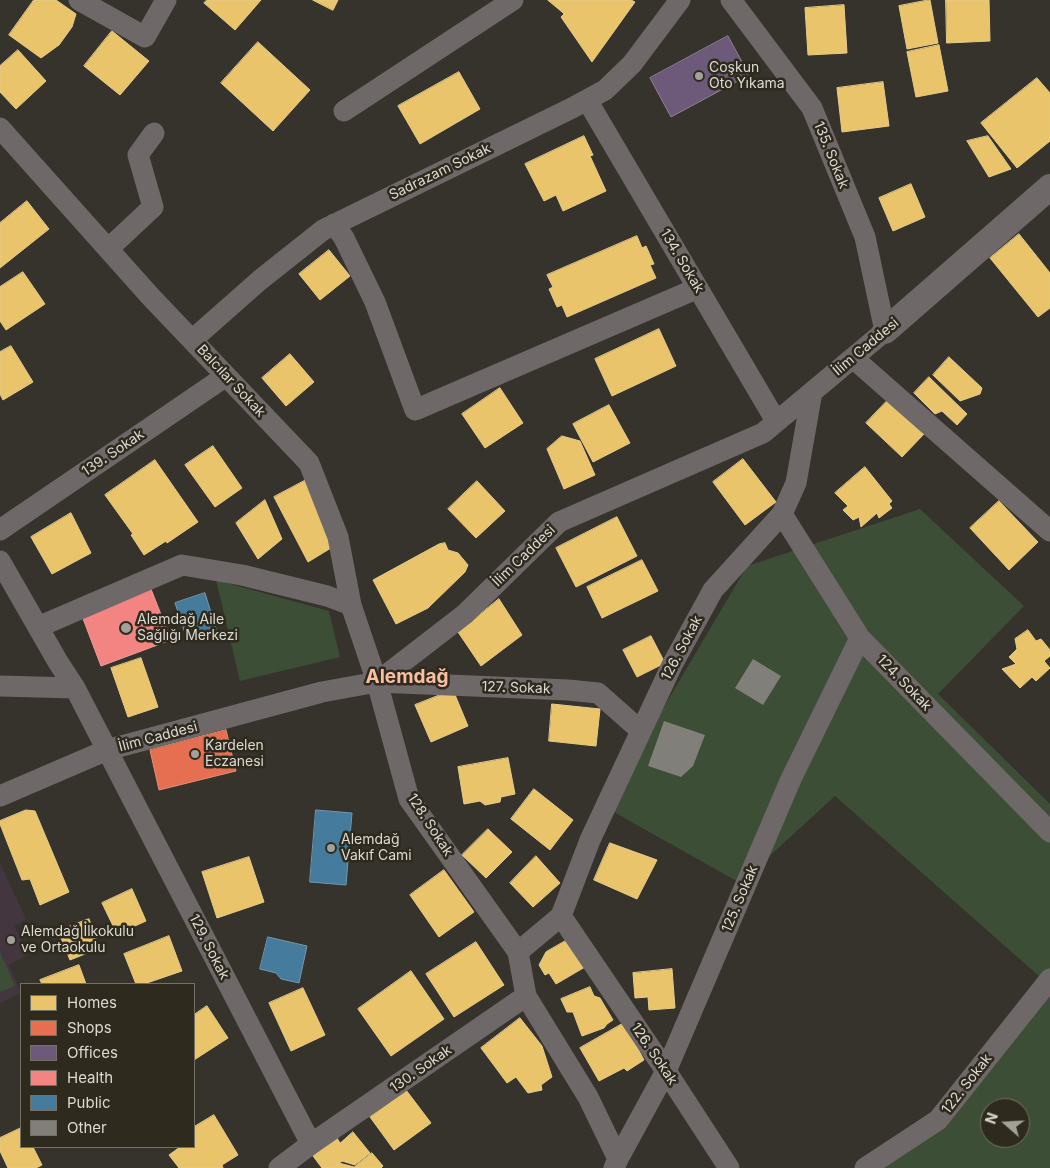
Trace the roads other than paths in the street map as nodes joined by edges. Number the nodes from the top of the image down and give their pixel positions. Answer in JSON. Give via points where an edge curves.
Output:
{"nodes":[{"id":1,"x":78,"y":0,"type":"edge"},
{"id":2,"x":166,"y":0,"type":"edge"},
{"id":3,"x":514,"y":0,"type":"edge"},
{"id":4,"x":680,"y":0,"type":"edge"},
{"id":5,"x":731,"y":0,"type":"edge"},
{"id":6,"x":587,"y":100,"type":"junction"},
{"id":7,"x":344,"y":112,"type":"dead end"},
{"id":8,"x":0,"y":128,"type":"edge"},
{"id":9,"x":154,"y":133,"type":"dead end"},
{"id":10,"x":1050,"y":187,"type":"edge"},
{"id":11,"x":334,"y":224,"type":"junction"},
{"id":12,"x":108,"y":249,"type":"junction"},
{"id":13,"x":698,"y":288,"type":"junction"},
{"id":14,"x":885,"y":331,"type":"junction"},
{"id":15,"x":192,"y":340,"type":"junction"},
{"id":16,"x":853,"y":358,"type":"junction"},
{"id":17,"x":226,"y":376,"type":"junction"},
{"id":18,"x":812,"y":392,"type":"junction"},
{"id":19,"x":776,"y":422,"type":"junction"},
{"id":20,"x":782,"y":514,"type":"junction"},
{"id":21,"x":0,"y":530,"type":"edge"},
{"id":22,"x":1050,"y":531,"type":"edge"},
{"id":23,"x":0,"y":560,"type":"edge"},
{"id":24,"x":351,"y":605,"type":"junction"},
{"id":25,"x":38,"y":627,"type":"junction"},
{"id":26,"x":860,"y":638,"type":"junction"},
{"id":27,"x":377,"y":682,"type":"junction"},
{"id":28,"x":0,"y":686,"type":"edge"},
{"id":29,"x":75,"y":688,"type":"junction"},
{"id":30,"x":641,"y":731,"type":"junction"},
{"id":31,"x":107,"y":750,"type":"junction"},
{"id":32,"x":0,"y":796,"type":"edge"},
{"id":33,"x":1046,"y":820,"type":"edge"},
{"id":34,"x":561,"y":916,"type":"junction"},
{"id":35,"x":518,"y":952,"type":"junction"},
{"id":36,"x":1050,"y":979,"type":"edge"},
{"id":37,"x":526,"y":996,"type":"junction"},
{"id":38,"x":666,"y":1071,"type":"junction"},
{"id":39,"x":311,"y":1144,"type":"junction"},
{"id":40,"x":616,"y":1163,"type":"edge"},
{"id":41,"x":279,"y":1168,"type":"edge"},
{"id":42,"x":729,"y":1168,"type":"edge"},
{"id":43,"x":865,"y":1168,"type":"edge"}],
"edges":[{"from":1,"to":2,"type":"street","via":[[146,37]]},
{"from":3,"to":7,"type":"street"},
{"from":4,"to":6,"type":"street","name":"Sadrazam Sokak","via":[[632,64],[605,90]]},
{"from":5,"to":14,"type":"street","name":"135. Sokak","via":[[812,108],[865,237]]},
{"from":6,"to":11,"type":"street","name":"Sadrazam Sokak"},
{"from":6,"to":13,"type":"street","name":"134. Sokak"},
{"from":8,"to":12,"type":"street","name":"Balcılar Sokak"},
{"from":9,"to":12,"type":"street","via":[[138,155],[153,207]]},
{"from":10,"to":14,"type":"street","name":"İlim Caddesi"},
{"from":11,"to":13,"type":"street","via":[[375,302],[415,410]]},
{"from":11,"to":15,"type":"street","name":"Sadrazam Sokak","via":[[260,280]]},
{"from":12,"to":15,"type":"street","name":"Balcılar Sokak"},
{"from":13,"to":19,"type":"street","name":"134. Sokak"},
{"from":14,"to":16,"type":"street","name":"İlim Caddesi"},
{"from":15,"to":17,"type":"street","name":"Balcılar Sokak"},
{"from":16,"to":18,"type":"street","name":"İlim Caddesi"},
{"from":16,"to":22,"type":"street"},
{"from":17,"to":21,"type":"street","name":"139. Sokak"},
{"from":17,"to":24,"type":"street","name":"Balcılar Sokak","via":[[309,463],[338,537]]},
{"from":18,"to":19,"type":"street","name":"İlim Caddesi"},
{"from":18,"to":20,"type":"street","name":"126. Sokak","via":[[796,482]]},
{"from":19,"to":27,"type":"street","name":"İlim Caddesi","via":[[763,433],[559,522],[465,614]]},
{"from":20,"to":26,"type":"street","name":"124. Sokak"},
{"from":20,"to":30,"type":"street","name":"126. Sokak","via":[[713,590]]},
{"from":23,"to":25,"type":"street","name":"129. Sokak"},
{"from":24,"to":25,"type":"street","via":[[242,575],[182,565]]},
{"from":24,"to":27,"type":"street","name":"Balcılar Sokak"},
{"from":25,"to":29,"type":"street","name":"129. Sokak"},
{"from":26,"to":33,"type":"street","name":"124. Sokak"},
{"from":26,"to":38,"type":"street","name":"125. Sokak","via":[[791,779]]},
{"from":27,"to":30,"type":"street","name":"127. Sokak","via":[[598,694]]},
{"from":27,"to":31,"type":"street","name":"İlim Caddesi","via":[[322,692]]},
{"from":27,"to":35,"type":"street","name":"128. Sokak","via":[[409,799]]},
{"from":28,"to":29,"type":"street"},
{"from":29,"to":31,"type":"street","name":"129. Sokak"},
{"from":30,"to":34,"type":"street","name":"126. Sokak","via":[[590,840]]},
{"from":31,"to":32,"type":"street","name":"İlim Caddesi"},
{"from":31,"to":39,"type":"street","name":"129. Sokak"},
{"from":34,"to":35,"type":"street","name":"126. Sokak"},
{"from":34,"to":38,"type":"street","name":"126. Sokak"},
{"from":35,"to":37,"type":"street"},
{"from":36,"to":43,"type":"street","name":"122. Sokak","via":[[938,1120]]},
{"from":37,"to":39,"type":"street","name":"130. Sokak"},
{"from":37,"to":40,"type":"street","via":[[588,1097]]},
{"from":38,"to":40,"type":"street","name":"125. Sokak"},
{"from":38,"to":42,"type":"street","name":"126. Sokak"},
{"from":39,"to":41,"type":"street","name":"130. Sokak"}]}
